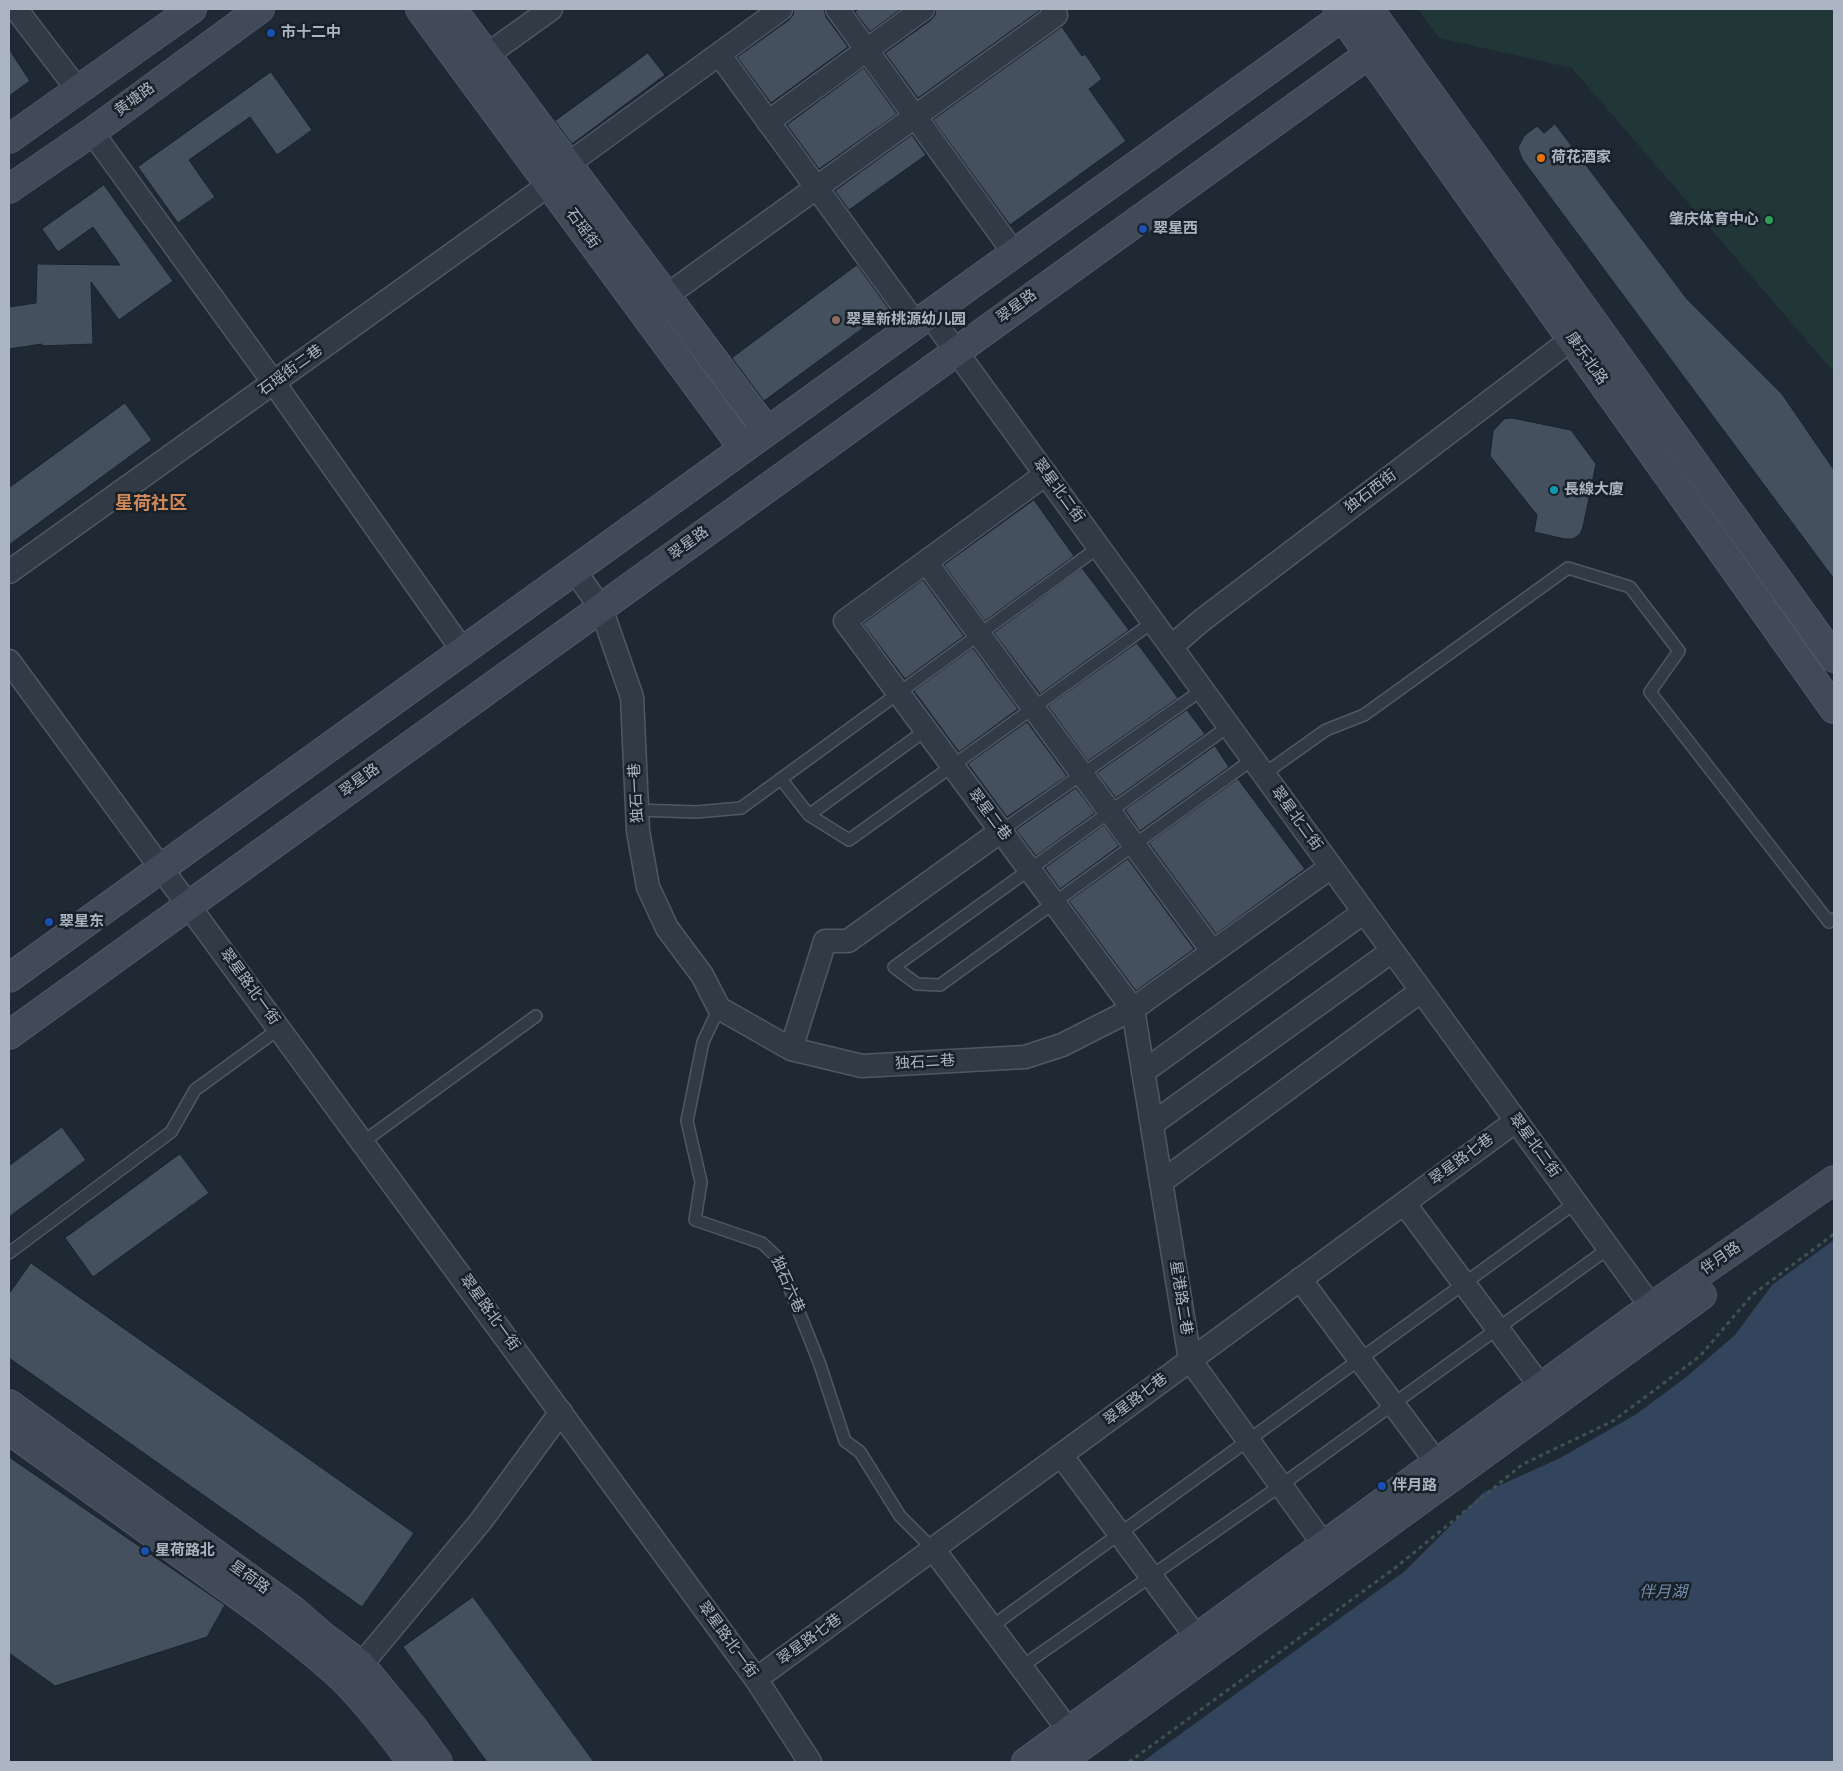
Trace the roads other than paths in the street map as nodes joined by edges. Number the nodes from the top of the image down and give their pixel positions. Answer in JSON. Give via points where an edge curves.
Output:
{"nodes":[{"id":1,"x":16,"y":9,"type":"edge"},
{"id":2,"x":192,"y":9,"type":"edge"},
{"id":3,"x":260,"y":9,"type":"edge"},
{"id":4,"x":420,"y":9,"type":"edge"},
{"id":5,"x":452,"y":9,"type":"edge"},
{"id":6,"x":551,"y":9,"type":"edge"},
{"id":7,"x":781,"y":9,"type":"edge"},
{"id":8,"x":836,"y":9,"type":"edge"},
{"id":9,"x":923,"y":9,"type":"edge"},
{"id":10,"x":1052,"y":9,"type":"edge"},
{"id":11,"x":1369,"y":9,"type":"edge"},
{"id":12,"x":1340,"y":13,"type":"edge"},
{"id":13,"x":866,"y":50,"type":"junction"},
{"id":14,"x":719,"y":54,"type":"junction"},
{"id":15,"x":1369,"y":54,"type":"junction"},
{"id":16,"x":487,"y":55,"type":"junction"},
{"id":17,"x":78,"y":90,"type":"junction"},
{"id":18,"x":915,"y":117,"type":"junction"},
{"id":19,"x":768,"y":122,"type":"junction"},
{"id":20,"x":92,"y":132,"type":"junction"},
{"id":21,"x":9,"y":139,"type":"edge"},
{"id":22,"x":571,"y":169,"type":"junction"},
{"id":23,"x":549,"y":185,"type":"junction"},
{"id":24,"x":816,"y":188,"type":"junction"},
{"id":25,"x":9,"y":189,"type":"edge"},
{"id":26,"x":1014,"y":253,"type":"junction"},
{"id":27,"x":666,"y":296,"type":"junction"},
{"id":28,"x":923,"y":319,"type":"junction"},
{"id":29,"x":1572,"y":340,"type":"junction"},
{"id":30,"x":956,"y":351,"type":"junction"},
{"id":31,"x":274,"y":383,"type":"junction"},
{"id":32,"x":767,"y":431,"type":"junction"},
{"id":33,"x":744,"y":448,"type":"junction"},
{"id":34,"x":1046,"y":474,"type":"junction"},
{"id":35,"x":1098,"y":547,"type":"junction"},
{"id":36,"x":926,"y":562,"type":"junction"},
{"id":37,"x":574,"y":570,"type":"junction"},
{"id":38,"x":9,"y":572,"type":"edge"},
{"id":39,"x":601,"y":608,"type":"junction"},
{"id":40,"x":1153,"y":622,"type":"junction"},
{"id":41,"x":980,"y":634,"type":"junction"},
{"id":42,"x":1171,"y":647,"type":"junction"},
{"id":43,"x":463,"y":650,"type":"junction"},
{"id":44,"x":1834,"y":658,"type":"edge"},
{"id":45,"x":9,"y":661,"type":"edge"},
{"id":46,"x":1202,"y":690,"type":"junction"},
{"id":47,"x":899,"y":693,"type":"junction"},
{"id":48,"x":1033,"y":708,"type":"junction"},
{"id":49,"x":1834,"y":709,"type":"edge"},
{"id":50,"x":1229,"y":726,"type":"junction"},
{"id":51,"x":926,"y":730,"type":"junction"},
{"id":52,"x":953,"y":766,"type":"junction"},
{"id":53,"x":1258,"y":767,"type":"junction"},
{"id":54,"x":1082,"y":774,"type":"junction"},
{"id":55,"x":781,"y":779,"type":"junction"},
{"id":56,"x":638,"y":810,"type":"junction"},
{"id":57,"x":1110,"y":812,"type":"junction"},
{"id":58,"x":809,"y":815,"type":"junction"},
{"id":59,"x":1001,"y":831,"type":"junction"},
{"id":60,"x":1134,"y":845,"type":"junction"},
{"id":61,"x":1331,"y":866,"type":"junction"},
{"id":62,"x":162,"y":868,"type":"junction"},
{"id":63,"x":1030,"y":870,"type":"junction"},
{"id":64,"x":1054,"y":903,"type":"junction"},
{"id":65,"x":189,"y":905,"type":"junction"},
{"id":66,"x":1364,"y":912,"type":"junction"},
{"id":67,"x":1834,"y":919,"type":"edge"},
{"id":68,"x":1392,"y":951,"type":"junction"},
{"id":69,"x":1213,"y":952,"type":"junction"},
{"id":70,"x":9,"y":978,"type":"edge"},
{"id":71,"x":1422,"y":991,"type":"junction"},
{"id":72,"x":719,"y":1008,"type":"junction"},
{"id":73,"x":1133,"y":1009,"type":"junction"},
{"id":74,"x":536,"y":1016,"type":"dead end"},
{"id":75,"x":280,"y":1028,"type":"junction"},
{"id":76,"x":9,"y":1035,"type":"edge"},
{"id":77,"x":791,"y":1049,"type":"junction"},
{"id":78,"x":1143,"y":1072,"type":"junction"},
{"id":79,"x":1516,"y":1121,"type":"junction"},
{"id":80,"x":1152,"y":1124,"type":"junction"},
{"id":81,"x":363,"y":1142,"type":"junction"},
{"id":82,"x":1834,"y":1180,"type":"edge"},
{"id":83,"x":1161,"y":1182,"type":"junction"},
{"id":84,"x":1834,"y":1202,"type":"edge"},
{"id":85,"x":1404,"y":1203,"type":"junction"},
{"id":86,"x":1576,"y":1203,"type":"junction"},
{"id":87,"x":1609,"y":1248,"type":"junction"},
{"id":88,"x":9,"y":1253,"type":"edge"},
{"id":89,"x":1300,"y":1279,"type":"junction"},
{"id":90,"x":1464,"y":1284,"type":"junction"},
{"id":91,"x":1657,"y":1315,"type":"junction"},
{"id":92,"x":1498,"y":1329,"type":"junction"},
{"id":93,"x":1190,"y":1360,"type":"junction"},
{"id":94,"x":1359,"y":1360,"type":"junction"},
{"id":95,"x":1541,"y":1387,"type":"junction"},
{"id":96,"x":9,"y":1404,"type":"edge"},
{"id":97,"x":1393,"y":1404,"type":"junction"},
{"id":98,"x":561,"y":1412,"type":"junction"},
{"id":99,"x":9,"y":1430,"type":"edge"},
{"id":100,"x":1248,"y":1440,"type":"junction"},
{"id":101,"x":1061,"y":1455,"type":"junction"},
{"id":102,"x":1437,"y":1463,"type":"junction"},
{"id":103,"x":1280,"y":1486,"type":"junction"},
{"id":104,"x":1119,"y":1534,"type":"junction"},
{"id":105,"x":1324,"y":1545,"type":"junction"},
{"id":106,"x":934,"y":1550,"type":"junction"},
{"id":107,"x":1151,"y":1576,"type":"junction"},
{"id":108,"x":991,"y":1627,"type":"junction"},
{"id":109,"x":1197,"y":1638,"type":"junction"},
{"id":110,"x":1021,"y":1667,"type":"junction"},
{"id":111,"x":353,"y":1673,"type":"junction"},
{"id":112,"x":756,"y":1679,"type":"junction"},
{"id":113,"x":1068,"y":1731,"type":"junction"},
{"id":114,"x":412,"y":1762,"type":"edge"},
{"id":115,"x":438,"y":1762,"type":"edge"},
{"id":116,"x":810,"y":1762,"type":"edge"},
{"id":117,"x":1026,"y":1762,"type":"edge"},
{"id":118,"x":1060,"y":1762,"type":"edge"}],
"edges":[{"from":1,"to":17,"type":"street"},
{"from":2,"to":17,"type":"street"},
{"from":3,"to":20,"type":"street","name":"黄塘路"},
{"from":4,"to":23,"type":"street","name":"石瑶街"},
{"from":5,"to":16,"type":"street","name":"石瑶街"},
{"from":6,"to":16,"type":"street"},
{"from":7,"to":14,"type":"street","name":"石瑶街二巷"},
{"from":8,"to":13,"type":"street"},
{"from":9,"to":13,"type":"street"},
{"from":10,"to":18,"type":"street","via":[[1056,15]]},
{"from":11,"to":44,"type":"street","name":"康乐北路"},
{"from":12,"to":15,"type":"street","name":"康乐北路"},
{"from":12,"to":26,"type":"street"},
{"from":13,"to":18,"type":"street"},
{"from":13,"to":19,"type":"street"},
{"from":14,"to":19,"type":"street","name":"翠星北二街"},
{"from":14,"to":22,"type":"street","name":"石瑶街二巷","via":[[575,158]]},
{"from":15,"to":29,"type":"street","name":"康乐北路"},
{"from":15,"to":30,"type":"street","name":"翠星路"},
{"from":16,"to":22,"type":"street","name":"石瑶街"},
{"from":17,"to":21,"type":"street"},
{"from":18,"to":24,"type":"street"},
{"from":18,"to":26,"type":"street"},
{"from":19,"to":24,"type":"street","name":"翠星北二街"},
{"from":20,"to":25,"type":"street","name":"黄塘路"},
{"from":20,"to":31,"type":"street"},
{"from":22,"to":23,"type":"street","name":"石瑶街二巷"},
{"from":22,"to":27,"type":"street","name":"石瑶街"},
{"from":23,"to":31,"type":"street","name":"石瑶街二巷"},
{"from":23,"to":33,"type":"street","name":"石瑶街"},
{"from":24,"to":27,"type":"street"},
{"from":24,"to":28,"type":"street","name":"翠星北二街"},
{"from":26,"to":28,"type":"street"},
{"from":27,"to":32,"type":"street","name":"石瑶街"},
{"from":28,"to":30,"type":"street","name":"翠星北二街"},
{"from":28,"to":32,"type":"street"},
{"from":29,"to":42,"type":"street","name":"独石西街"},
{"from":29,"to":49,"type":"street","name":"康乐北路"},
{"from":30,"to":34,"type":"street","name":"翠星北二街"},
{"from":30,"to":39,"type":"street","name":"翠星路"},
{"from":31,"to":38,"type":"street","name":"石瑶街二巷"},
{"from":31,"to":43,"type":"street"},
{"from":32,"to":33,"type":"street"},
{"from":33,"to":37,"type":"street"},
{"from":34,"to":35,"type":"street","name":"翠星北二街"},
{"from":34,"to":36,"type":"street"},
{"from":35,"to":40,"type":"street","name":"翠星北二街"},
{"from":35,"to":41,"type":"lane"},
{"from":36,"to":41,"type":"street"},
{"from":36,"to":47,"type":"street","name":"翠星二巷","via":[[845,621]]},
{"from":37,"to":39,"type":"street","name":"独石一巷"},
{"from":37,"to":43,"type":"street"},
{"from":39,"to":56,"type":"street","name":"独石一巷","via":[[632,697]]},
{"from":39,"to":65,"type":"street","name":"翠星路"},
{"from":40,"to":42,"type":"street","name":"翠星北二街"},
{"from":40,"to":48,"type":"lane"},
{"from":41,"to":47,"type":"lane"},
{"from":41,"to":48,"type":"street"},
{"from":42,"to":46,"type":"street","name":"翠星北二街"},
{"from":43,"to":62,"type":"street"},
{"from":45,"to":62,"type":"street","name":"翠星路北一街"},
{"from":46,"to":50,"type":"street","name":"翠星北二街"},
{"from":46,"to":54,"type":"lane"},
{"from":47,"to":51,"type":"street","name":"翠星二巷"},
{"from":47,"to":55,"type":"lane"},
{"from":48,"to":52,"type":"lane"},
{"from":48,"to":54,"type":"street"},
{"from":50,"to":53,"type":"street","name":"翠星北二街"},
{"from":50,"to":57,"type":"lane"},
{"from":51,"to":52,"type":"street","name":"翠星二巷"},
{"from":51,"to":58,"type":"lane"},
{"from":52,"to":58,"type":"lane","via":[[849,840]]},
{"from":52,"to":59,"type":"street","name":"翠星二巷"},
{"from":53,"to":60,"type":"lane"},
{"from":53,"to":61,"type":"street","name":"翠星北二街"},
{"from":53,"to":67,"type":"lane","via":[[1326,730],[1364,715],[1568,568],[1630,587],[1674,644],[1679,652],[1650,692],[1829,922]]},
{"from":54,"to":57,"type":"street"},
{"from":54,"to":59,"type":"lane"},
{"from":55,"to":56,"type":"lane","via":[[741,808],[696,812]]},
{"from":55,"to":58,"type":"lane"},
{"from":56,"to":72,"type":"street","name":"独石一巷","via":[[638,831],[648,887],[666,928],[702,975]]},
{"from":57,"to":60,"type":"street"},
{"from":57,"to":63,"type":"lane"},
{"from":59,"to":63,"type":"street","name":"翠星二巷"},
{"from":59,"to":77,"type":"street","via":[[848,941],[825,941]]},
{"from":60,"to":64,"type":"lane"},
{"from":60,"to":69,"type":"street"},
{"from":61,"to":66,"type":"street","name":"翠星北二街"},
{"from":61,"to":69,"type":"street","name":"独石二巷"},
{"from":62,"to":65,"type":"street","name":"翠星路北一街"},
{"from":62,"to":70,"type":"street"},
{"from":63,"to":64,"type":"street","name":"翠星二巷"},
{"from":63,"to":64,"type":"lane","via":[[894,967],[917,984],[940,985]]},
{"from":64,"to":73,"type":"street","name":"翠星二巷"},
{"from":65,"to":75,"type":"street","name":"翠星路北一街"},
{"from":65,"to":76,"type":"street","name":"翠星路"},
{"from":66,"to":68,"type":"street","name":"翠星北二街"},
{"from":66,"to":78,"type":"street"},
{"from":68,"to":71,"type":"street","name":"翠星北二街"},
{"from":68,"to":80,"type":"street"},
{"from":69,"to":73,"type":"street","name":"独石二巷"},
{"from":71,"to":79,"type":"street","name":"翠星北二街"},
{"from":71,"to":83,"type":"street"},
{"from":72,"to":77,"type":"street","name":"独石二巷"},
{"from":72,"to":106,"type":"lane","name":"独石六巷","via":[[703,1042],[687,1121],[701,1182],[695,1220],[762,1243],[777,1257],[819,1362],[845,1441],[860,1452],[900,1516]]},
{"from":73,"to":77,"type":"street","name":"独石二巷","via":[[1062,1045],[1025,1057],[862,1066]]},
{"from":73,"to":78,"type":"street","name":"星港路二巷"},
{"from":74,"to":81,"type":"lane"},
{"from":75,"to":81,"type":"street","name":"翠星路北一街"},
{"from":75,"to":88,"type":"lane","via":[[195,1090],[171,1132]]},
{"from":78,"to":80,"type":"street","name":"星港路二巷"},
{"from":79,"to":85,"type":"street","name":"翠星路七巷"},
{"from":79,"to":86,"type":"street","name":"翠星北二街"},
{"from":80,"to":83,"type":"street","name":"星港路二巷"},
{"from":81,"to":98,"type":"street","name":"翠星路北一街"},
{"from":82,"to":91,"type":"street","name":"伴月路"},
{"from":83,"to":93,"type":"street","name":"星港路二巷"},
{"from":84,"to":91,"type":"street","name":"伴月路"},
{"from":85,"to":89,"type":"street","name":"翠星路七巷"},
{"from":85,"to":90,"type":"street"},
{"from":86,"to":87,"type":"street","name":"翠星北二街"},
{"from":86,"to":90,"type":"lane"},
{"from":87,"to":91,"type":"street","name":"翠星北二街"},
{"from":87,"to":92,"type":"lane"},
{"from":89,"to":93,"type":"street","name":"翠星路七巷"},
{"from":89,"to":94,"type":"street"},
{"from":90,"to":92,"type":"street"},
{"from":90,"to":94,"type":"lane"},
{"from":91,"to":95,"type":"street","name":"伴月路"},
{"from":91,"to":118,"type":"street","name":"伴月路"},
{"from":92,"to":95,"type":"street"},
{"from":92,"to":97,"type":"lane"},
{"from":93,"to":100,"type":"street","name":"星港路二巷"},
{"from":93,"to":101,"type":"street","name":"翠星路七巷"},
{"from":94,"to":97,"type":"street"},
{"from":94,"to":100,"type":"lane"},
{"from":95,"to":102,"type":"street","name":"伴月路"},
{"from":96,"to":111,"type":"street","name":"星荷路","via":[[294,1611],[324,1637]]},
{"from":97,"to":102,"type":"street"},
{"from":97,"to":103,"type":"lane"},
{"from":98,"to":111,"type":"street","via":[[481,1520]]},
{"from":98,"to":112,"type":"street","name":"翠星路北一街"},
{"from":99,"to":111,"type":"street","name":"星荷路","via":[[267,1616]]},
{"from":100,"to":103,"type":"street","name":"星港路二巷"},
{"from":100,"to":104,"type":"lane"},
{"from":101,"to":104,"type":"street"},
{"from":101,"to":106,"type":"street","name":"翠星路七巷"},
{"from":102,"to":105,"type":"street","name":"伴月路"},
{"from":103,"to":105,"type":"street","name":"星港路二巷"},
{"from":103,"to":107,"type":"lane"},
{"from":104,"to":107,"type":"street"},
{"from":104,"to":108,"type":"lane"},
{"from":105,"to":109,"type":"street","name":"伴月路"},
{"from":106,"to":108,"type":"street"},
{"from":106,"to":112,"type":"street","name":"翠星路七巷"},
{"from":107,"to":109,"type":"street"},
{"from":107,"to":110,"type":"lane"},
{"from":108,"to":110,"type":"street"},
{"from":109,"to":113,"type":"street","name":"伴月路"},
{"from":110,"to":113,"type":"street"},
{"from":111,"to":114,"type":"street","name":"星荷路"},
{"from":111,"to":115,"type":"street","name":"星荷路","via":[[414,1729]]},
{"from":112,"to":116,"type":"street","name":"翠星路北一街"},
{"from":113,"to":117,"type":"street","name":"伴月路"}]}
